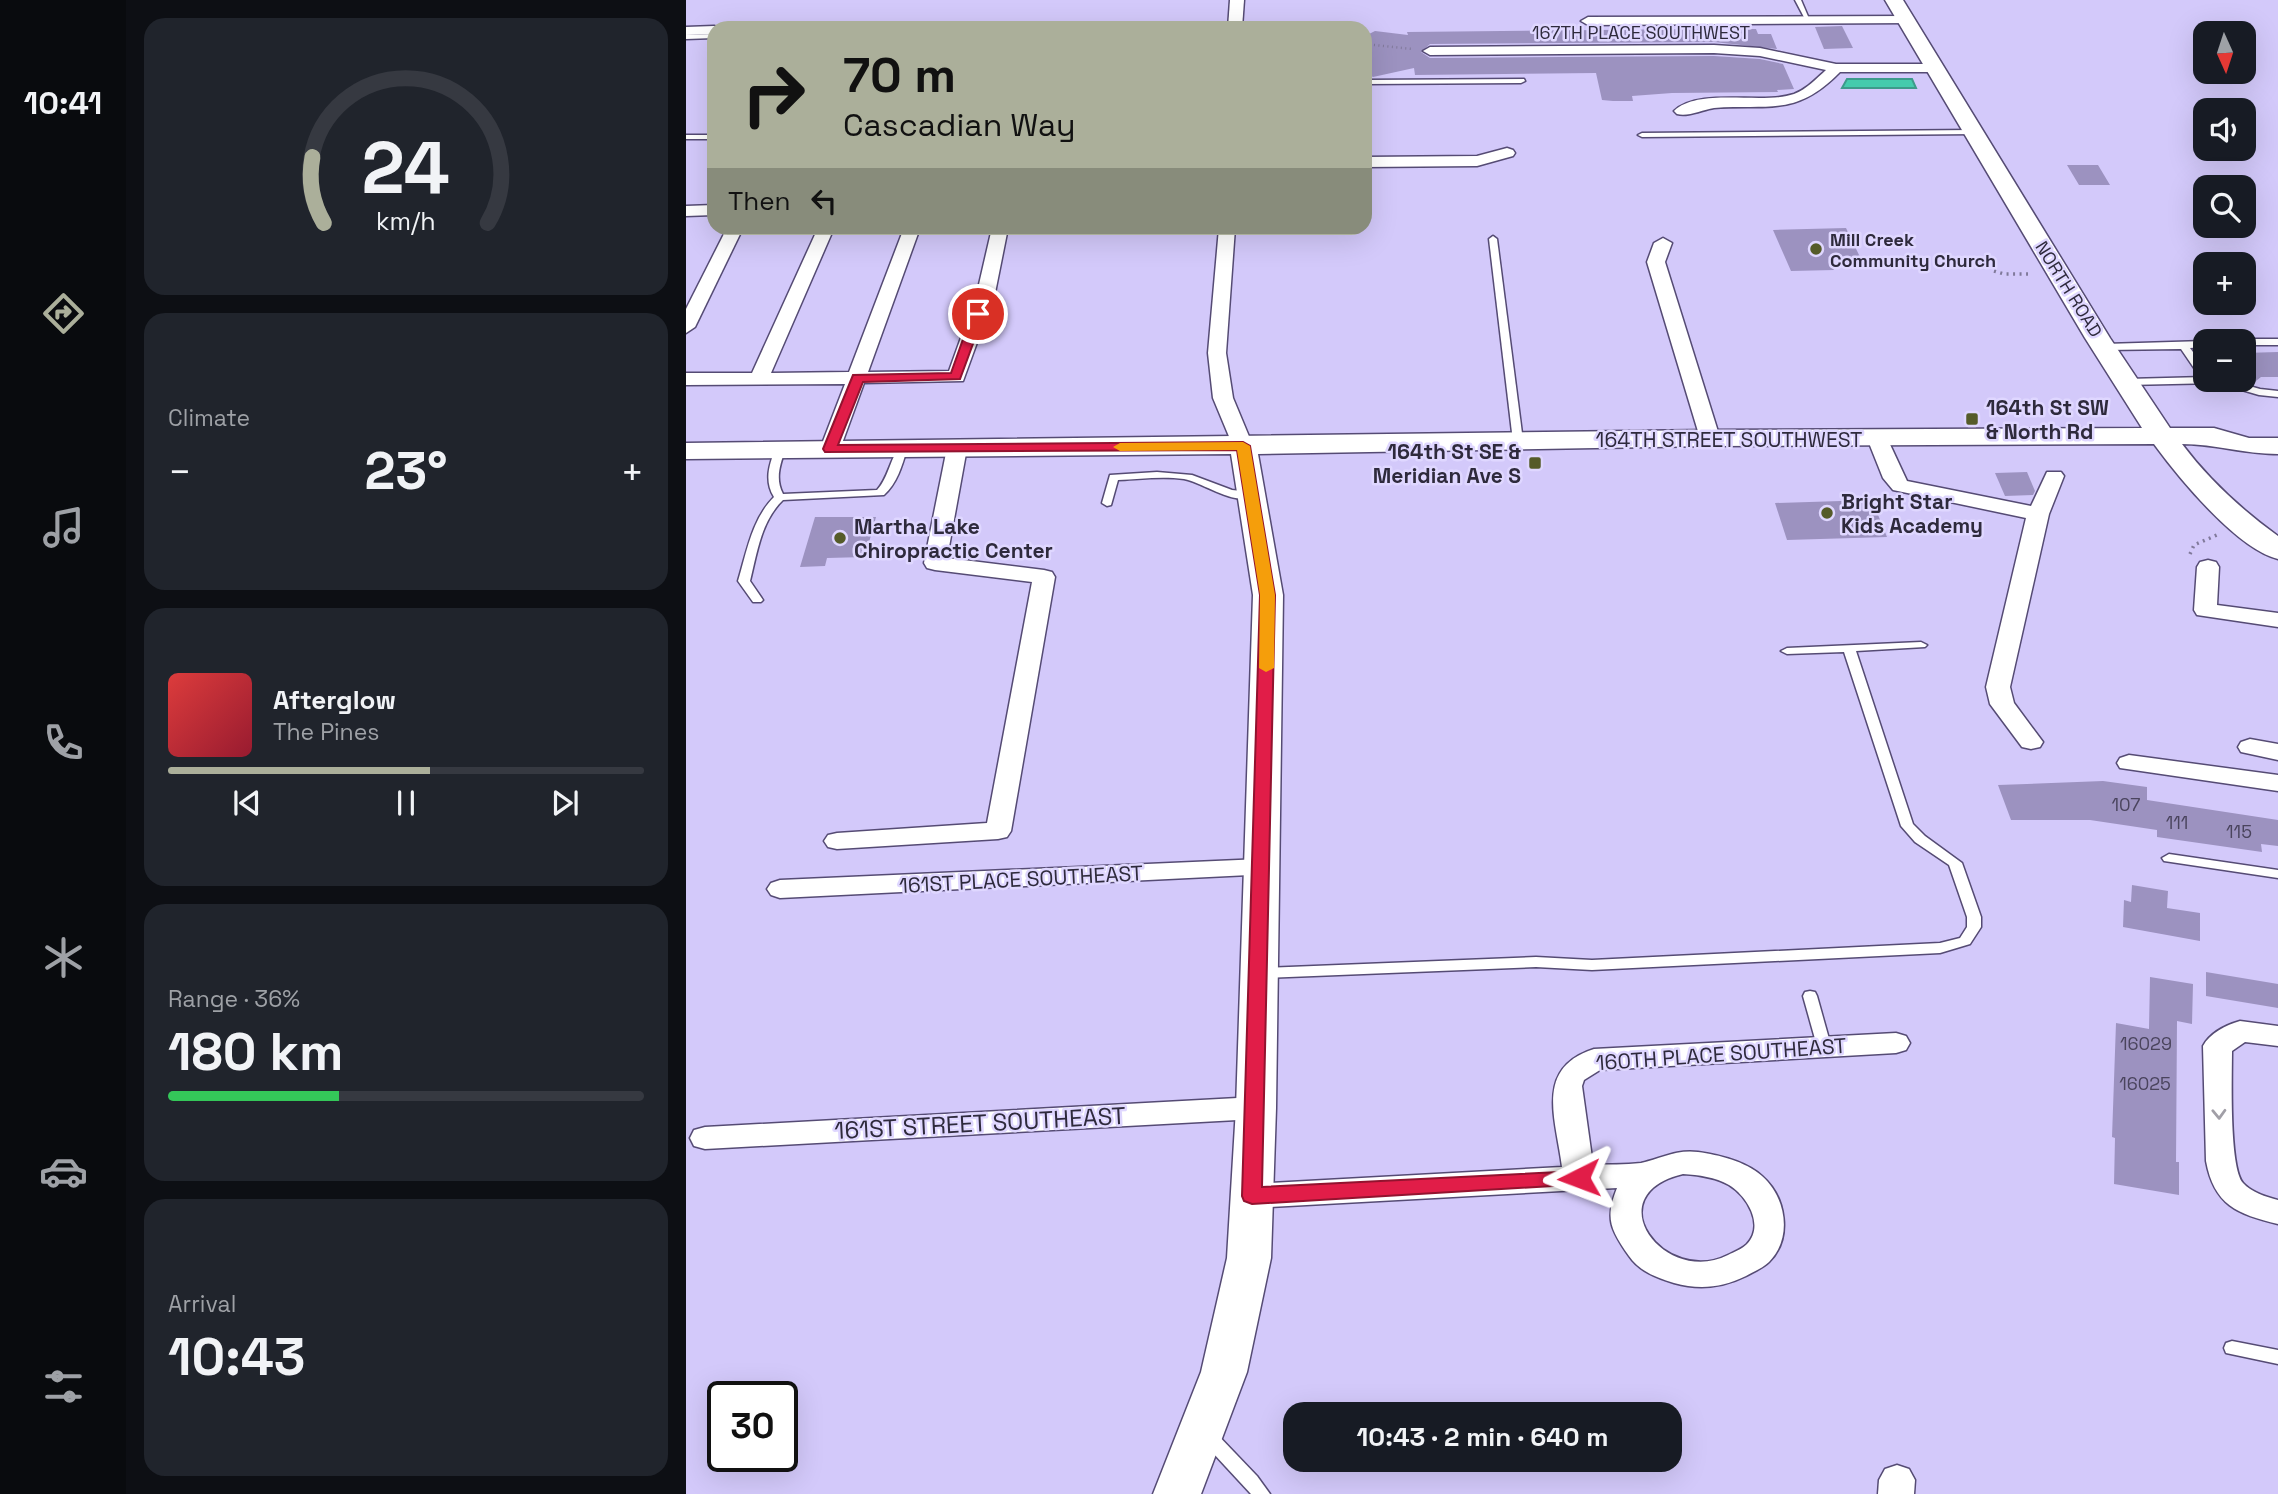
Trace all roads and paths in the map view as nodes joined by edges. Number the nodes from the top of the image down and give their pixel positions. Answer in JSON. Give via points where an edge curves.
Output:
{"nodes":[{"id":1,"x":1237,"y":0,"type":"edge"},
{"id":2,"x":1798,"y":0,"type":"edge"},
{"id":3,"x":1900,"y":10,"type":"edge"},
{"id":4,"x":1808,"y":20,"type":"junction"},
{"id":5,"x":1236,"y":21,"type":"edge"},
{"id":6,"x":1588,"y":21,"type":"dead end"},
{"id":7,"x":707,"y":30,"type":"edge"},
{"id":8,"x":686,"y":31,"type":"edge"},
{"id":9,"x":686,"y":37,"type":"edge"},
{"id":10,"x":707,"y":37,"type":"edge"},
{"id":11,"x":1372,"y":45,"type":"edge"},
{"id":12,"x":1430,"y":51,"type":"joint"},
{"id":13,"x":1836,"y":68,"type":"junction"},
{"id":14,"x":1934,"y":68,"type":"junction"},
{"id":15,"x":1521,"y":81,"type":"dead end"},
{"id":16,"x":1372,"y":82,"type":"edge"},
{"id":17,"x":1682,"y":111,"type":"dead end"},
{"id":18,"x":1973,"y":132,"type":"junction"},
{"id":19,"x":1642,"y":135,"type":"dead end"},
{"id":20,"x":686,"y":137,"type":"edge"},
{"id":21,"x":707,"y":137,"type":"edge"},
{"id":22,"x":1507,"y":153,"type":"dead end"},
{"id":23,"x":1372,"y":162,"type":"edge"},
{"id":24,"x":686,"y":211,"type":"edge"},
{"id":25,"x":707,"y":211,"type":"edge"},
{"id":26,"x":732,"y":235,"type":"edge"},
{"id":27,"x":823,"y":235,"type":"edge"},
{"id":28,"x":909,"y":235,"type":"edge"},
{"id":29,"x":998,"y":235,"type":"edge"},
{"id":30,"x":1226,"y":235,"type":"edge"},
{"id":31,"x":1493,"y":239,"type":"dead end"},
{"id":32,"x":1663,"y":243,"type":"dead end"},
{"id":33,"x":1994,"y":271,"type":"dead end"},
{"id":34,"x":2028,"y":274,"type":"dead end"},
{"id":35,"x":686,"y":327,"type":"edge"},
{"id":36,"x":2256,"y":342,"type":"edge"},
{"id":37,"x":2278,"y":342,"type":"edge"},
{"id":38,"x":2193,"y":345,"type":"edge"},
{"id":39,"x":2184,"y":346,"type":"junction"},
{"id":40,"x":2105,"y":347,"type":"junction"},
{"id":41,"x":2193,"y":360,"type":"edge"},
{"id":42,"x":858,"y":378,"type":"junction"},
{"id":43,"x":686,"y":379,"type":"edge"},
{"id":44,"x":759,"y":379,"type":"junction"},
{"id":45,"x":2193,"y":381,"type":"edge"},
{"id":46,"x":2127,"y":382,"type":"junction"},
{"id":47,"x":2256,"y":391,"type":"edge"},
{"id":48,"x":2278,"y":394,"type":"edge"},
{"id":49,"x":2278,"y":429,"type":"edge"},
{"id":50,"x":2214,"y":436,"type":"junction"},
{"id":51,"x":2162,"y":437,"type":"junction"},
{"id":52,"x":1710,"y":438,"type":"junction"},
{"id":53,"x":1877,"y":438,"type":"junction"},
{"id":54,"x":1518,"y":441,"type":"junction"},
{"id":55,"x":1243,"y":446,"type":"junction"},
{"id":56,"x":2278,"y":446,"type":"edge"},
{"id":57,"x":957,"y":448,"type":"junction"},
{"id":58,"x":830,"y":449,"type":"junction"},
{"id":59,"x":902,"y":449,"type":"junction"},
{"id":60,"x":780,"y":450,"type":"junction"},
{"id":61,"x":686,"y":451,"type":"edge"},
{"id":62,"x":2054,"y":476,"type":"dead end"},
{"id":63,"x":1251,"y":495,"type":"junction"},
{"id":64,"x":780,"y":497,"type":"junction"},
{"id":65,"x":1107,"y":503,"type":"dead end"},
{"id":66,"x":2038,"y":514,"type":"junction"},
{"id":67,"x":2217,"y":535,"type":"dead end"},
{"id":68,"x":2278,"y":550,"type":"edge"},
{"id":69,"x":2199,"y":563,"type":"joint"},
{"id":70,"x":757,"y":600,"type":"dead end"},
{"id":71,"x":2278,"y":620,"type":"edge"},
{"id":72,"x":1921,"y":645,"type":"dead end"},
{"id":73,"x":1849,"y":648,"type":"junction"},
{"id":74,"x":1787,"y":651,"type":"dead end"},
{"id":75,"x":2031,"y":742,"type":"dead end"},
{"id":76,"x":2250,"y":747,"type":"dead end"},
{"id":77,"x":2278,"y":752,"type":"edge"},
{"id":78,"x":2129,"y":763,"type":"dead end"},
{"id":79,"x":2278,"y":783,"type":"edge"},
{"id":80,"x":837,"y":841,"type":"dead end"},
{"id":81,"x":2169,"y":858,"type":"dead end"},
{"id":82,"x":1262,"y":868,"type":"junction"},
{"id":83,"x":2278,"y":874,"type":"edge"},
{"id":84,"x":780,"y":890,"type":"dead end"},
{"id":85,"x":1259,"y":973,"type":"junction"},
{"id":86,"x":1811,"y":996,"type":"dead end"},
{"id":87,"x":2278,"y":1036,"type":"edge"},
{"id":88,"x":1896,"y":1042,"type":"dead end"},
{"id":89,"x":1824,"y":1046,"type":"junction"},
{"id":90,"x":1256,"y":1108,"type":"junction"},
{"id":91,"x":705,"y":1138,"type":"dead end"},
{"id":92,"x":1649,"y":1174,"type":"junction"},
{"id":93,"x":1579,"y":1178,"type":"junction"},
{"id":94,"x":1252,"y":1196,"type":"junction"},
{"id":95,"x":2278,"y":1212,"type":"edge"},
{"id":96,"x":2232,"y":1348,"type":"dead end"},
{"id":97,"x":2278,"y":1357,"type":"edge"},
{"id":98,"x":1202,"y":1430,"type":"junction"},
{"id":99,"x":1177,"y":1494,"type":"edge"},
{"id":100,"x":1261,"y":1494,"type":"edge"}],
"edges":[{"from":1,"to":5,"type":"street"},
{"from":2,"to":4,"type":"lane"},
{"from":3,"to":4,"type":"street"},
{"from":3,"to":14,"type":"street","name":"NORTH ROAD"},
{"from":4,"to":6,"type":"street"},
{"from":7,"to":8,"type":"street"},
{"from":9,"to":10,"type":"lane"},
{"from":11,"to":12,"type":"path"},
{"from":12,"to":13,"type":"street","name":"167TH PLACE SOUTHWEST","via":[[1714,49],[1760,52]]},
{"from":13,"to":14,"type":"street","name":"167TH PLACE SOUTHWEST"},
{"from":13,"to":17,"type":"street","via":[[1793,99],[1715,103]]},
{"from":14,"to":18,"type":"street","name":"NORTH ROAD"},
{"from":15,"to":16,"type":"lane"},
{"from":18,"to":19,"type":"lane"},
{"from":18,"to":40,"type":"street","name":"NORTH ROAD"},
{"from":20,"to":21,"type":"lane"},
{"from":22,"to":23,"type":"street","via":[[1477,161]]},
{"from":24,"to":25,"type":"street"},
{"from":26,"to":35,"type":"street"},
{"from":27,"to":44,"type":"street"},
{"from":28,"to":42,"type":"street"},
{"from":29,"to":42,"type":"street","via":[[986,293],[956,377]]},
{"from":30,"to":55,"type":"street","via":[[1217,353],[1223,398]]},
{"from":31,"to":54,"type":"lane"},
{"from":32,"to":52,"type":"street","via":[[1656,262]]},
{"from":33,"to":34,"type":"path"},
{"from":36,"to":37,"type":"lane"},
{"from":38,"to":39,"type":"lane"},
{"from":39,"to":40,"type":"lane"},
{"from":39,"to":41,"type":"lane"},
{"from":40,"to":46,"type":"street","name":"NORTH ROAD"},
{"from":42,"to":44,"type":"street"},
{"from":42,"to":58,"type":"street"},
{"from":43,"to":44,"type":"street"},
{"from":45,"to":46,"type":"lane"},
{"from":46,"to":51,"type":"street","name":"NORTH ROAD"},
{"from":47,"to":48,"type":"lane"},
{"from":49,"to":50,"type":"street","name":"164TH STREET SOUTHWEST","via":[[2235,429]]},
{"from":50,"to":51,"type":"street","name":"164TH STREET SOUTHWEST"},
{"from":50,"to":56,"type":"street","name":"164TH STREET SOUTHWEST","via":[[2247,446]]},
{"from":51,"to":53,"type":"street","name":"164TH STREET SOUTHWEST"},
{"from":51,"to":68,"type":"street","name":"NORTH ROAD","via":[[2218,500]]},
{"from":52,"to":53,"type":"street","name":"164TH STREET SOUTHWEST"},
{"from":52,"to":54,"type":"street","name":"164TH STREET SOUTHWEST"},
{"from":53,"to":66,"type":"street","via":[[1900,486]]},
{"from":54,"to":55,"type":"street","name":"164TH STREET SOUTHWEST"},
{"from":55,"to":57,"type":"street","name":"164TH STREET SOUTHWEST"},
{"from":55,"to":63,"type":"street"},
{"from":57,"to":59,"type":"street","name":"164TH STREET SOUTHWEST"},
{"from":57,"to":80,"type":"street","via":[[935,564],[1044,577],[998,831]]},
{"from":58,"to":59,"type":"street","name":"164TH STREET SOUTHWEST"},
{"from":58,"to":60,"type":"street","name":"164TH STREET SOUTHWEST"},
{"from":59,"to":64,"type":"lane","via":[[886,489],[880,493]]},
{"from":60,"to":61,"type":"street","name":"164TH STREET SOUTHWEST"},
{"from":60,"to":64,"type":"lane","via":[[772,473]]},
{"from":62,"to":66,"type":"street"},
{"from":63,"to":65,"type":"lane","via":[[1219,492],[1182,475],[1114,477]]},
{"from":63,"to":82,"type":"street","via":[[1268,595]]},
{"from":64,"to":70,"type":"lane","via":[[765,516],[744,581]]},
{"from":66,"to":75,"type":"street","via":[[1998,687],[2002,704]]},
{"from":67,"to":69,"type":"path","via":[[2194,545]]},
{"from":69,"to":71,"type":"street","via":[[2205,610]]},
{"from":72,"to":73,"type":"lane"},
{"from":73,"to":74,"type":"lane"},
{"from":73,"to":85,"type":"lane","via":[[1907,826],[1955,863],[1974,916],[1974,928],[1965,941],[1940,948],[1592,965],[1536,962]]},
{"from":76,"to":77,"type":"street"},
{"from":78,"to":79,"type":"street"},
{"from":81,"to":83,"type":"lane"},
{"from":82,"to":84,"type":"street","name":"161ST PLACE SOUTHEAST"},
{"from":82,"to":85,"type":"street"},
{"from":85,"to":90,"type":"street"},
{"from":86,"to":89,"type":"lane"},
{"from":87,"to":95,"type":"street","one_way":true,"via":[[2240,1031],[2217,1046],[2221,1158],[2229,1188],[2260,1209]]},
{"from":88,"to":89,"type":"street","name":"160TH PLACE SOUTHEAST"},
{"from":89,"to":93,"type":"street","name":"160TH PLACE SOUTHEAST","via":[[1603,1058],[1585,1064],[1573,1073],[1567,1086]]},
{"from":90,"to":91,"type":"street","name":"161ST STREET SOUTHEAST"},
{"from":90,"to":94,"type":"street"},
{"from":92,"to":92,"type":"street","via":[[1637,1182],[1626,1202],[1625,1224],[1636,1246],[1656,1264],[1712,1276],[1739,1268],[1759,1253],[1769,1233],[1768,1210],[1757,1189],[1736,1173],[1711,1163],[1683,1162]]},
{"from":92,"to":93,"type":"street"},
{"from":93,"to":94,"type":"street"},
{"from":94,"to":98,"type":"street","via":[[1249,1258],[1224,1372]]},
{"from":96,"to":97,"type":"lane"},
{"from":98,"to":99,"type":"street"},
{"from":98,"to":100,"type":"lane"}]}
